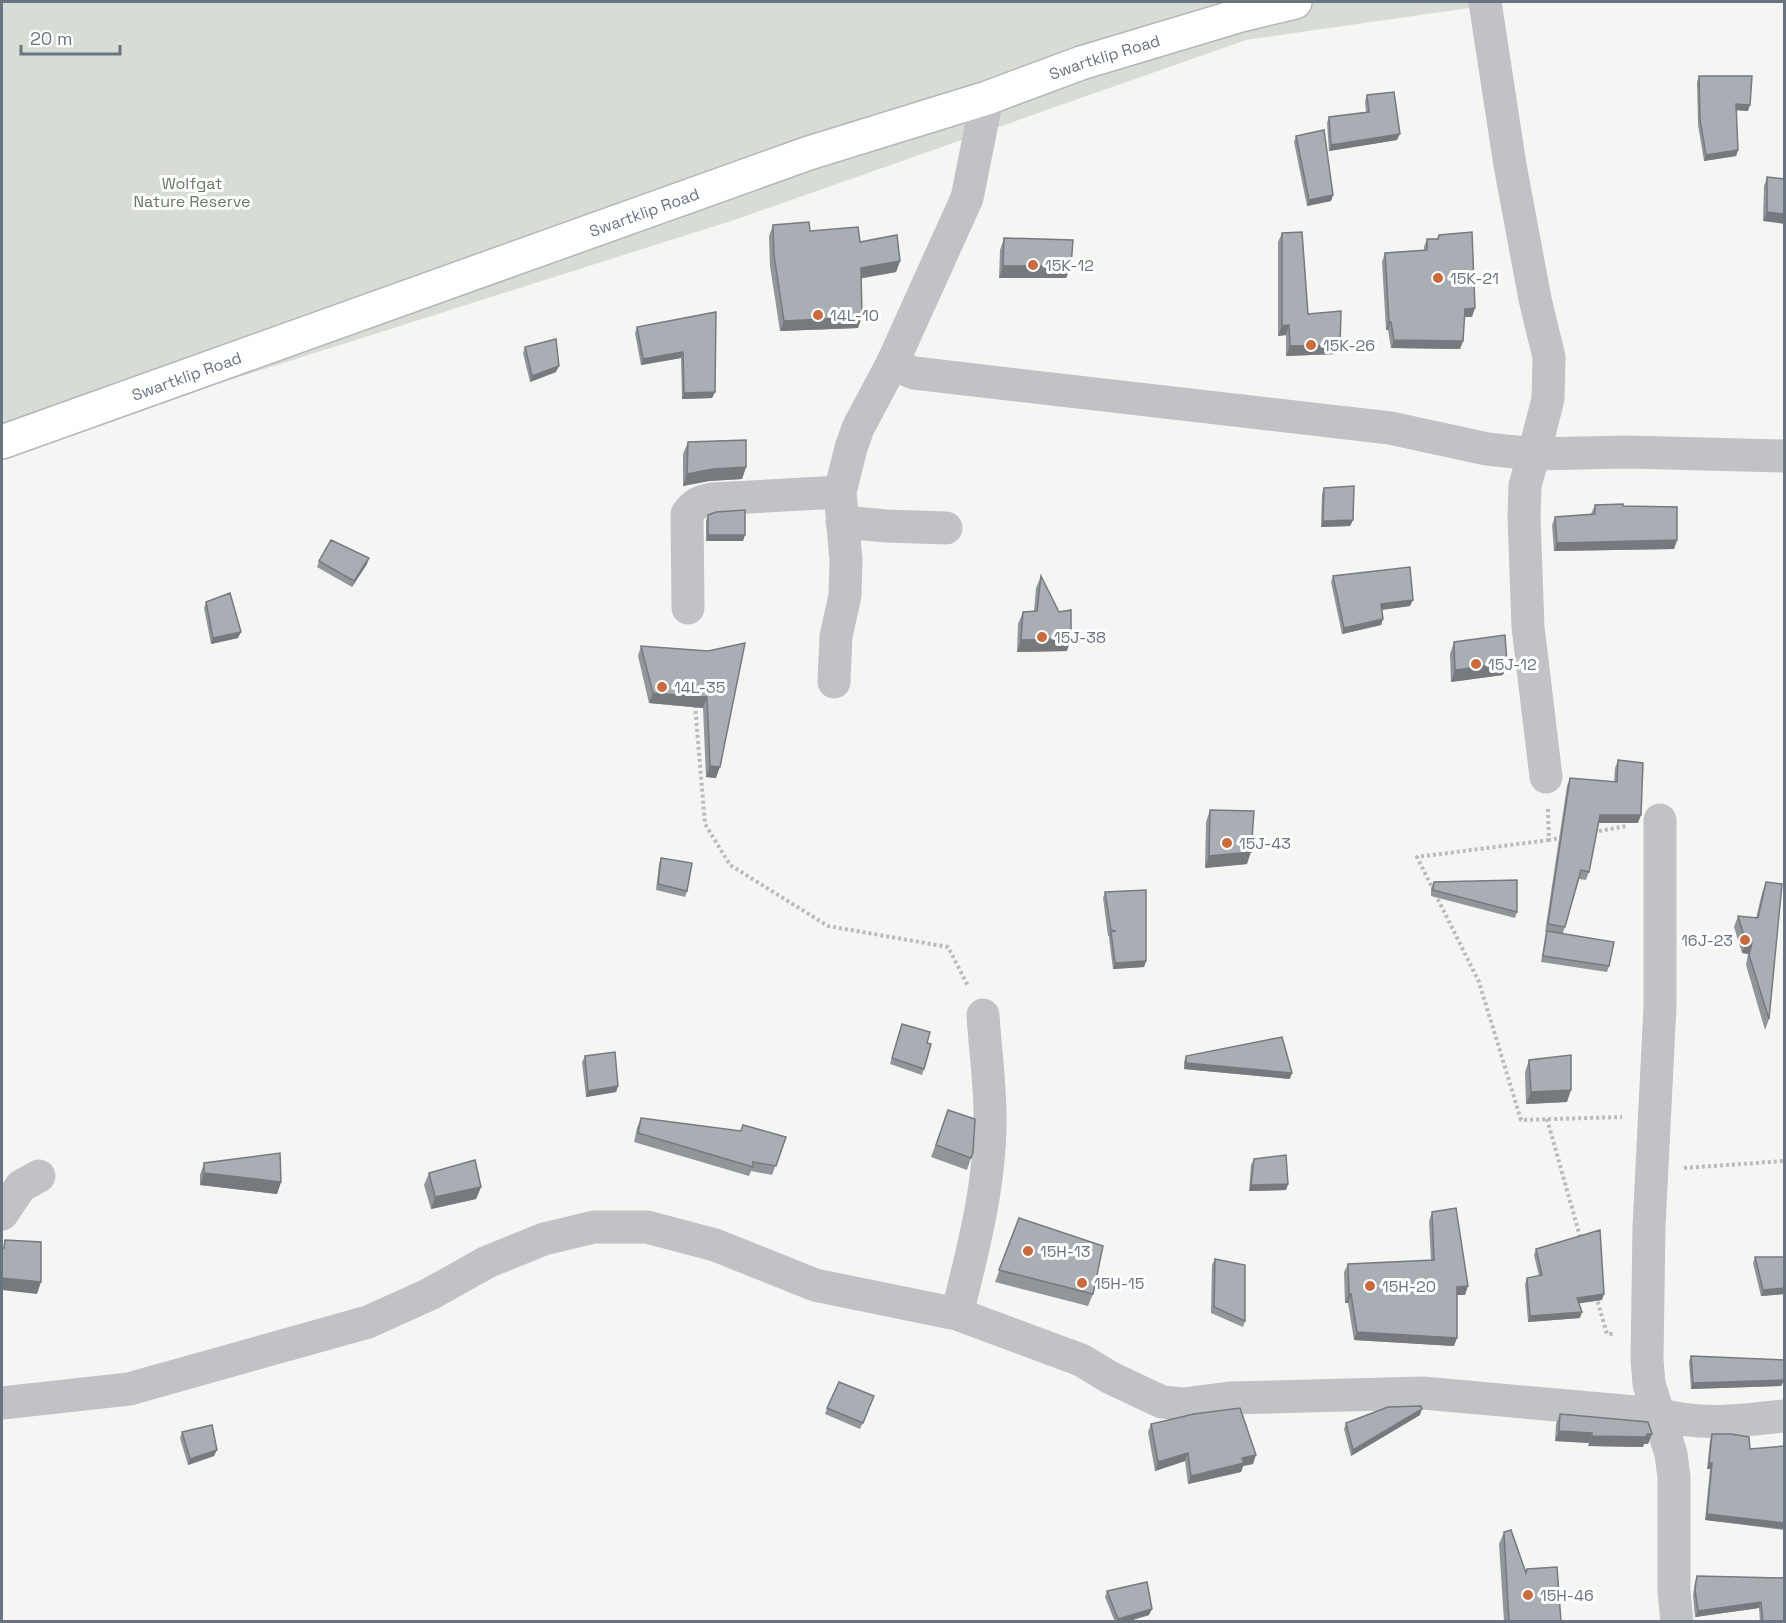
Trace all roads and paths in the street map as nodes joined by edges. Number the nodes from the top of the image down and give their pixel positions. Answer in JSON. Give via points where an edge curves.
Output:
{"nodes":[{"id":1,"x":1295,"y":2,"type":"edge"},
{"id":2,"x":1485,"y":2,"type":"edge"},
{"id":3,"x":987,"y":98,"type":"junction"},
{"id":4,"x":892,"y":364,"type":"junction"},
{"id":5,"x":2,"y":442,"type":"edge"},
{"id":6,"x":1534,"y":454,"type":"junction"},
{"id":7,"x":1785,"y":456,"type":"edge"},
{"id":8,"x":841,"y":507,"type":"junction"},
{"id":9,"x":946,"y":528,"type":"dead end"},
{"id":10,"x":688,"y":608,"type":"dead end"},
{"id":11,"x":834,"y":682,"type":"dead end"},
{"id":12,"x":695,"y":699,"type":"edge"},
{"id":13,"x":1546,"y":777,"type":"joint"},
{"id":14,"x":1660,"y":820,"type":"joint"},
{"id":15,"x":1582,"y":834,"type":"edge"},
{"id":16,"x":1571,"y":836,"type":"edge"},
{"id":17,"x":1549,"y":840,"type":"junction"},
{"id":18,"x":983,"y":1015,"type":"joint"},
{"id":19,"x":1654,"y":1116,"type":"junction"},
{"id":20,"x":1547,"y":1119,"type":"junction"},
{"id":21,"x":1785,"y":1161,"type":"edge"},
{"id":22,"x":1652,"y":1170,"type":"junction"},
{"id":23,"x":39,"y":1176,"type":"dead end"},
{"id":24,"x":2,"y":1214,"type":"edge"},
{"id":25,"x":1582,"y":1244,"type":"edge"},
{"id":26,"x":1594,"y":1289,"type":"edge"},
{"id":27,"x":957,"y":1314,"type":"junction"},
{"id":28,"x":1647,"y":1335,"type":"junction"},
{"id":29,"x":2,"y":1403,"type":"edge"},
{"id":30,"x":1658,"y":1414,"type":"junction"},
{"id":31,"x":1785,"y":1416,"type":"edge"},
{"id":32,"x":1677,"y":1622,"type":"edge"}],
"edges":[{"from":1,"to":3,"type":"main road","name":"Swartklip Road","via":[[1081,63]]},
{"from":2,"to":6,"type":"street","via":[[1512,176],[1549,357],[1548,399]]},
{"from":3,"to":4,"type":"street","via":[[967,198]]},
{"from":3,"to":5,"type":"main road","name":"Swartklip Road","via":[[809,153]]},
{"from":4,"to":6,"type":"street","via":[[914,373],[1390,428],[1487,449]]},
{"from":4,"to":8,"type":"street","via":[[850,448]]},
{"from":6,"to":7,"type":"street"},
{"from":6,"to":13,"type":"street","via":[[1525,484],[1527,605]]},
{"from":8,"to":9,"type":"street","via":[[887,526]]},
{"from":8,"to":10,"type":"street","via":[[700,501],[687,514]]},
{"from":8,"to":11,"type":"street","via":[[845,596],[836,636]]},
{"from":12,"to":18,"type":"path","via":[[705,824],[730,865],[828,926],[948,947]]},
{"from":13,"to":17,"type":"path"},
{"from":14,"to":15,"type":"path"},
{"from":14,"to":19,"type":"street","via":[[1660,1006]]},
{"from":16,"to":17,"type":"path"},
{"from":17,"to":20,"type":"path","via":[[1417,857],[1479,982],[1521,1120]]},
{"from":18,"to":27,"type":"street","via":[[990,1116],[985,1184]]},
{"from":19,"to":20,"type":"path"},
{"from":19,"to":22,"type":"street"},
{"from":20,"to":25,"type":"path"},
{"from":21,"to":22,"type":"path"},
{"from":22,"to":28,"type":"street"},
{"from":23,"to":24,"type":"street","via":[[21,1186]]},
{"from":26,"to":28,"type":"path","via":[[1607,1334]]},
{"from":27,"to":29,"type":"street","via":[[814,1285],[716,1245],[647,1227],[594,1227],[544,1239],[487,1262],[368,1322],[129,1389]]},
{"from":27,"to":30,"type":"street","via":[[1081,1360],[1162,1402],[1424,1393]]},
{"from":28,"to":30,"type":"street","via":[[1649,1384]]},
{"from":30,"to":31,"type":"street","via":[[1704,1422]]},
{"from":30,"to":32,"type":"street","via":[[1674,1477]]}]}
